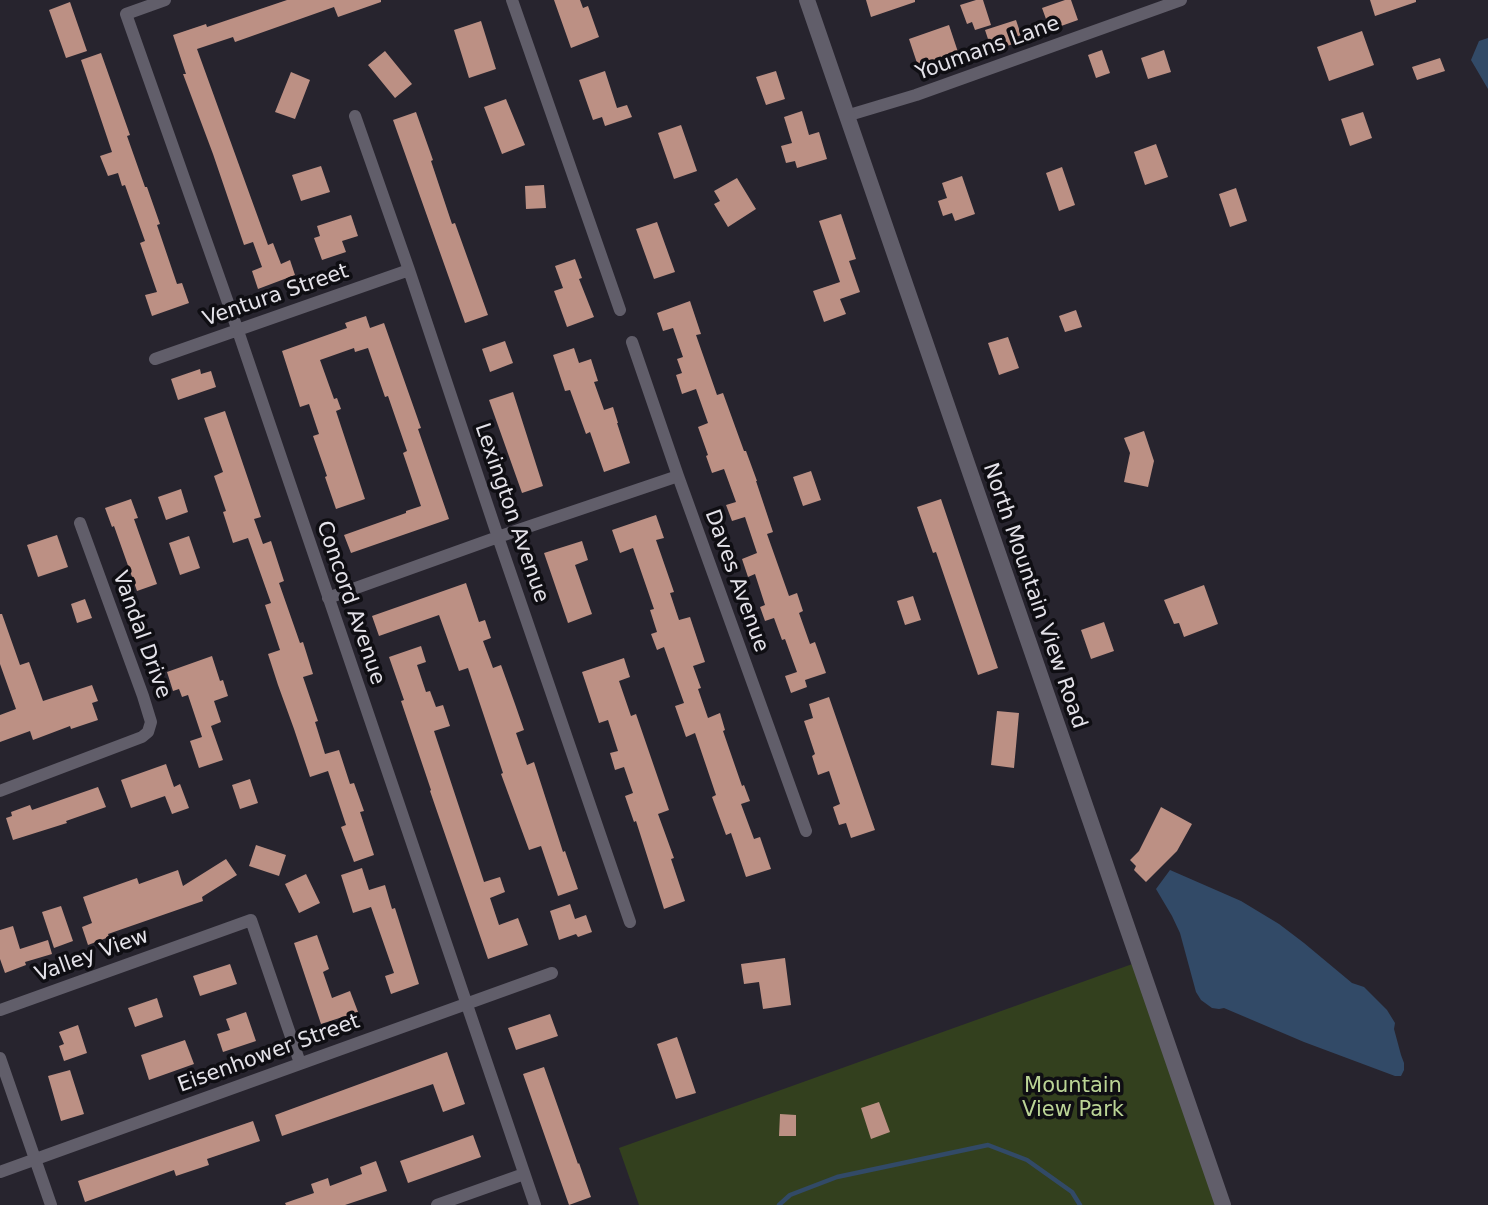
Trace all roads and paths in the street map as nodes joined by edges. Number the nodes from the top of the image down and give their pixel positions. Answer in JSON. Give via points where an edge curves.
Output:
{"nodes":[{"id":1,"x":165,"y":0,"type":"edge"},
{"id":2,"x":512,"y":0,"type":"edge"},
{"id":3,"x":807,"y":0,"type":"edge"},
{"id":4,"x":1181,"y":0,"type":"edge"},
{"id":5,"x":355,"y":116,"type":"dead end"},
{"id":6,"x":846,"y":116,"type":"junction"},
{"id":7,"x":409,"y":270,"type":"junction"},
{"id":8,"x":620,"y":310,"type":"dead end"},
{"id":9,"x":238,"y":331,"type":"junction"},
{"id":10,"x":632,"y":342,"type":"dead end"},
{"id":11,"x":155,"y":359,"type":"dead end"},
{"id":12,"x":678,"y":476,"type":"junction"},
{"id":13,"x":80,"y":523,"type":"dead end"},
{"id":14,"x":498,"y":537,"type":"junction"},
{"id":15,"x":328,"y":598,"type":"junction"},
{"id":16,"x":0,"y":791,"type":"edge"},
{"id":17,"x":806,"y":831,"type":"dead end"},
{"id":18,"x":630,"y":922,"type":"dead end"},
{"id":19,"x":552,"y":973,"type":"dead end"},
{"id":20,"x":468,"y":1003,"type":"junction"},
{"id":21,"x":0,"y":1010,"type":"edge"},
{"id":22,"x":0,"y":1058,"type":"edge"},
{"id":23,"x":300,"y":1063,"type":"junction"},
{"id":24,"x":35,"y":1160,"type":"junction"},
{"id":25,"x":0,"y":1172,"type":"edge"},
{"id":26,"x":524,"y":1174,"type":"junction"},
{"id":27,"x":51,"y":1205,"type":"edge"},
{"id":28,"x":437,"y":1205,"type":"edge"},
{"id":29,"x":535,"y":1205,"type":"edge"},
{"id":30,"x":1223,"y":1205,"type":"edge"}],
"edges":[{"from":1,"to":9,"type":"street","name":"Concord Avenue","via":[[125,14]]},
{"from":2,"to":8,"type":"street"},
{"from":3,"to":6,"type":"street","name":"North Mountain View Road"},
{"from":4,"to":6,"type":"street","name":"Youmans Lane"},
{"from":5,"to":7,"type":"street","name":"Lexington Avenue"},
{"from":6,"to":30,"type":"street","name":"North Mountain View Road"},
{"from":7,"to":9,"type":"street","name":"Ventura Street"},
{"from":7,"to":14,"type":"street","name":"Lexington Avenue"},
{"from":9,"to":11,"type":"street","name":"Ventura Street"},
{"from":9,"to":15,"type":"street","name":"Concord Avenue"},
{"from":10,"to":12,"type":"street","name":"Daves Avenue"},
{"from":12,"to":14,"type":"street"},
{"from":12,"to":17,"type":"street","name":"Daves Avenue"},
{"from":13,"to":16,"type":"street","name":"Vandal Drive","via":[[144,696],[148,732]]},
{"from":14,"to":15,"type":"street"},
{"from":14,"to":18,"type":"street","name":"Lexington Avenue"},
{"from":15,"to":20,"type":"street","name":"Concord Avenue"},
{"from":19,"to":20,"type":"street","name":"Eisenhower Street"},
{"from":20,"to":23,"type":"street","name":"Eisenhower Street"},
{"from":20,"to":26,"type":"street","name":"Concord Avenue"},
{"from":21,"to":23,"type":"street","name":"Valley View","via":[[251,920]]},
{"from":22,"to":24,"type":"street"},
{"from":23,"to":24,"type":"street","name":"Eisenhower Street"},
{"from":24,"to":25,"type":"street","name":"Eisenhower Street"},
{"from":24,"to":27,"type":"street"},
{"from":26,"to":28,"type":"street"},
{"from":26,"to":29,"type":"street","name":"Concord Avenue"}]}
